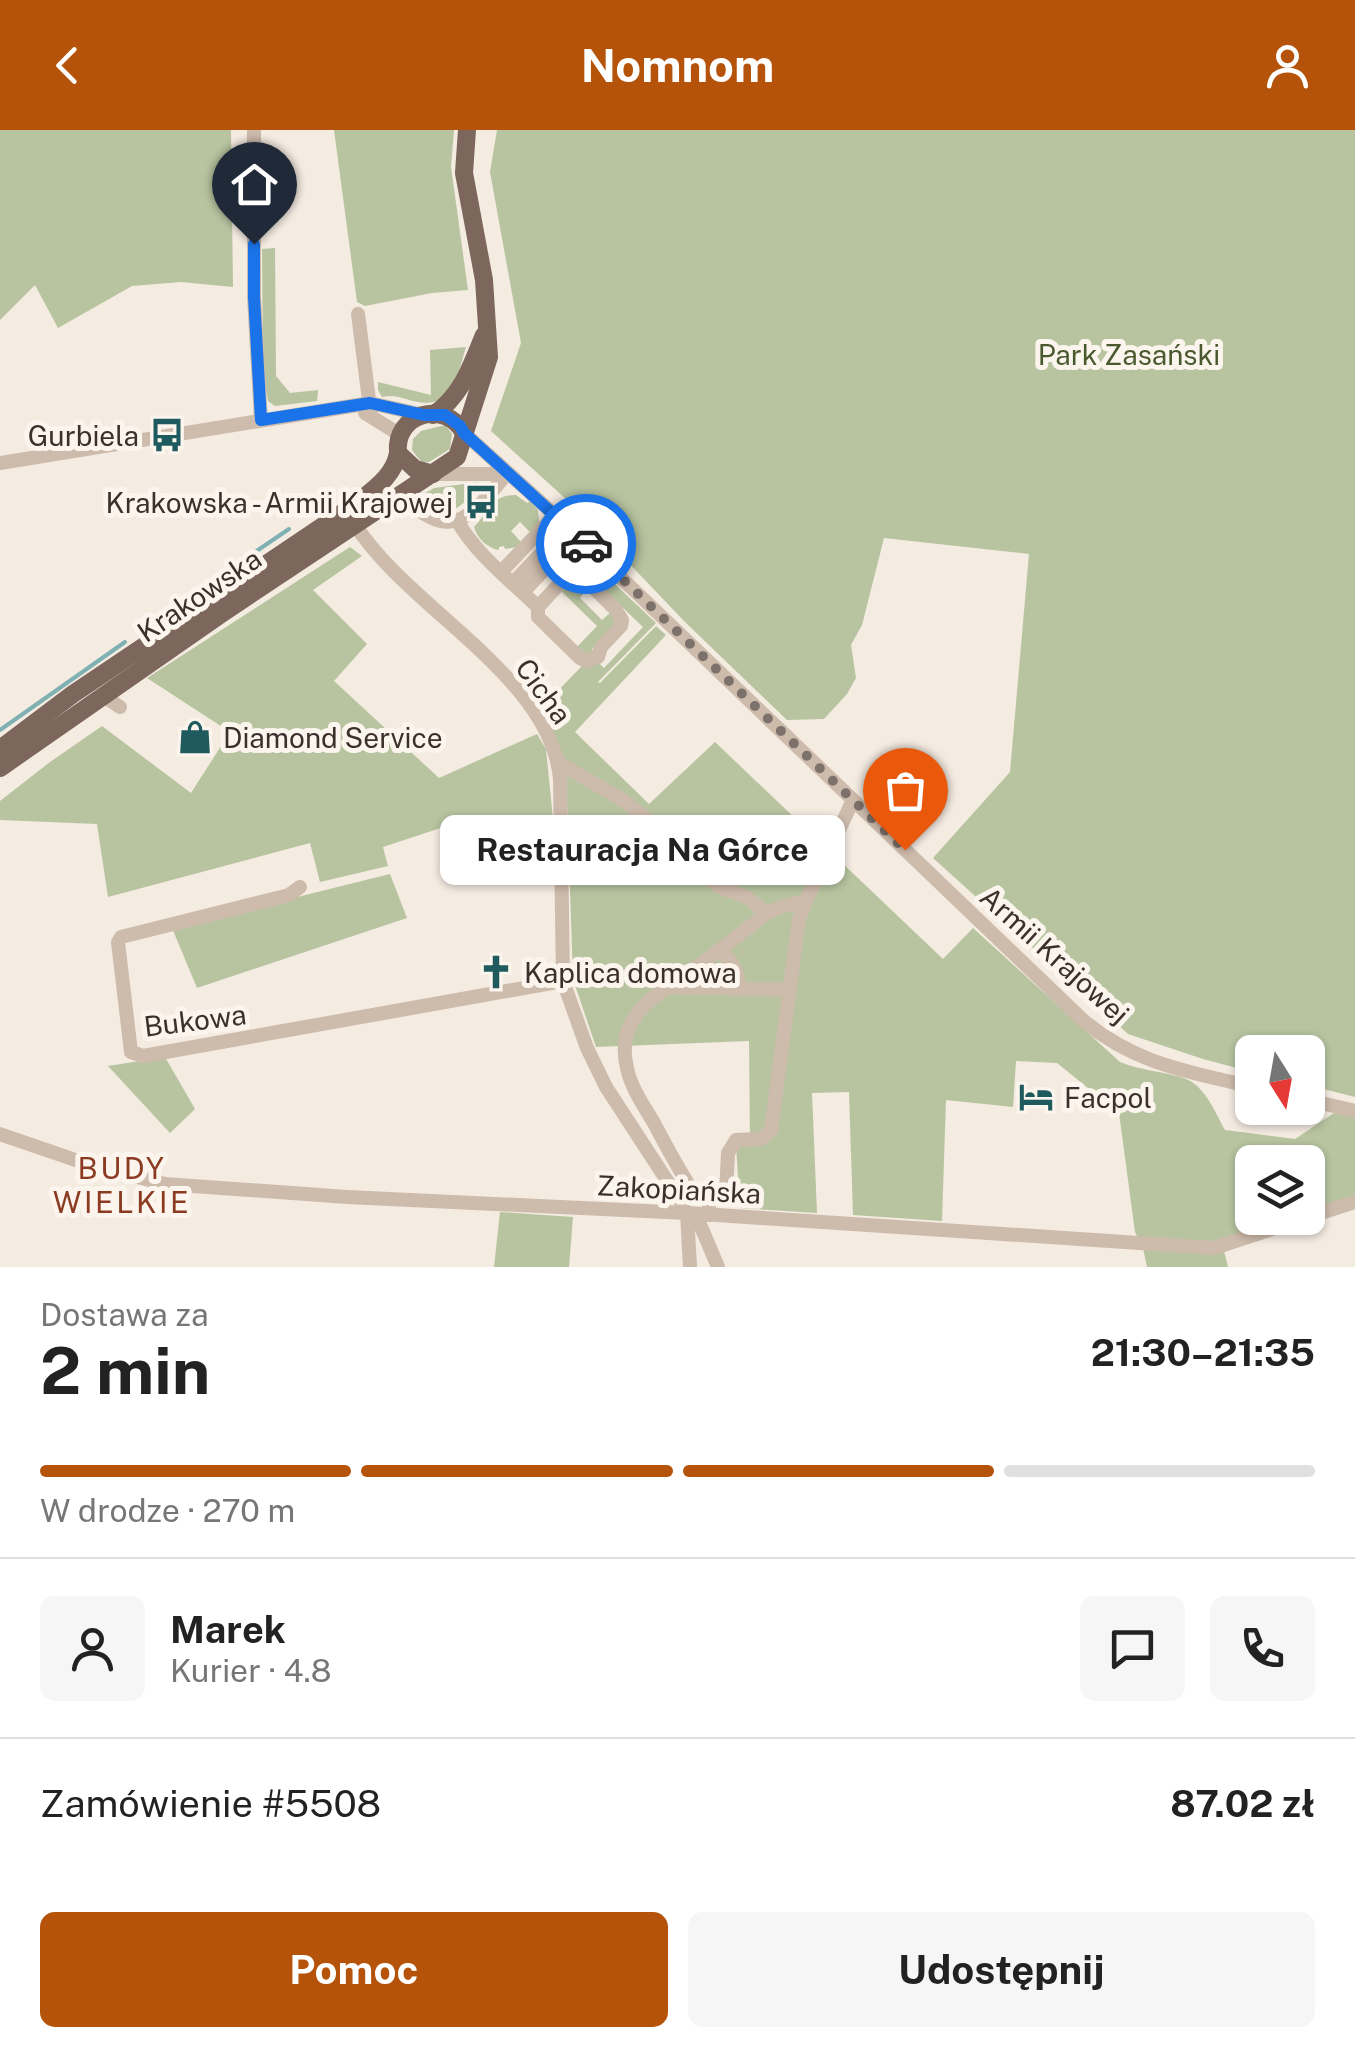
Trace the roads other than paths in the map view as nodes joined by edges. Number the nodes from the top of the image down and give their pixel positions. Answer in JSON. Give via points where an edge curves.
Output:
{"nodes":[{"id":1,"x":254,"y":130,"type":"edge"},
{"id":2,"x":467,"y":130,"type":"edge"},
{"id":3,"x":358,"y":314,"type":"dead end"},
{"id":4,"x":486,"y":330,"type":"junction"},
{"id":5,"x":370,"y":410,"type":"junction"},
{"id":6,"x":428,"y":415,"type":"junction"},
{"id":7,"x":261,"y":420,"type":"junction"},
{"id":8,"x":464,"y":433,"type":"junction"},
{"id":9,"x":398,"y":443,"type":"junction"},
{"id":10,"x":0,"y":464,"type":"edge"},
{"id":11,"x":433,"y":474,"type":"junction"},
{"id":12,"x":507,"y":474,"type":"junction"},
{"id":13,"x":386,"y":502,"type":"junction"},
{"id":14,"x":555,"y":515,"type":"junction"},
{"id":15,"x":458,"y":522,"type":"junction"},
{"id":16,"x":354,"y":523,"type":"junction"},
{"id":17,"x":572,"y":531,"type":"junction"},
{"id":18,"x":591,"y":549,"type":"junction"},
{"id":19,"x":577,"y":565,"type":"junction"},
{"id":20,"x":512,"y":582,"type":"junction"},
{"id":21,"x":538,"y":607,"type":"junction"},
{"id":22,"x":102,"y":695,"type":"junction"},
{"id":23,"x":120,"y":707,"type":"dead end"},
{"id":24,"x":0,"y":749,"type":"edge"},
{"id":25,"x":559,"y":763,"type":"junction"},
{"id":26,"x":0,"y":768,"type":"edge"},
{"id":27,"x":853,"y":800,"type":"junction"},
{"id":28,"x":300,"y":887,"type":"dead end"},
{"id":29,"x":806,"y":901,"type":"junction"},
{"id":30,"x":768,"y":913,"type":"junction"},
{"id":31,"x":719,"y":950,"type":"junction"},
{"id":32,"x":564,"y":981,"type":"junction"},
{"id":33,"x":665,"y":987,"type":"junction"},
{"id":34,"x":739,"y":989,"type":"junction"},
{"id":35,"x":790,"y":990,"type":"junction"},
{"id":36,"x":1235,"y":1083,"type":"edge"},
{"id":37,"x":1325,"y":1104,"type":"edge"},
{"id":38,"x":1355,"y":1112,"type":"edge"},
{"id":39,"x":0,"y":1134,"type":"edge"},
{"id":40,"x":709,"y":1193,"type":"junction"},
{"id":41,"x":1355,"y":1202,"type":"edge"},
{"id":42,"x":694,"y":1214,"type":"junction"},
{"id":43,"x":690,"y":1267,"type":"edge"},
{"id":44,"x":718,"y":1267,"type":"edge"}],
"edges":[{"from":1,"to":7,"type":"street"},
{"from":2,"to":4,"type":"main road","via":[[464,173]]},
{"from":3,"to":5,"type":"street"},
{"from":4,"to":6,"type":"main road","via":[[465,382]]},
{"from":4,"to":8,"type":"main road","via":[[489,356]]},
{"from":5,"to":6,"type":"street"},
{"from":5,"to":7,"type":"street"},
{"from":5,"to":9,"type":"street"},
{"from":6,"to":8,"type":"main road","via":[[445,415]]},
{"from":6,"to":9,"type":"main road","via":[[404,426]]},
{"from":7,"to":10,"type":"street"},
{"from":8,"to":11,"type":"main road","via":[[457,457]]},
{"from":8,"to":12,"type":"street","name":"Armii Krajowej"},
{"from":9,"to":11,"type":"main road","via":[[415,470]]},
{"from":9,"to":24,"type":"main road","name":"Krakowska","via":[[391,473],[357,503]]},
{"from":11,"to":12,"type":"street"},
{"from":11,"to":13,"type":"main road","name":"Krakowska"},
{"from":12,"to":14,"type":"street","name":"Armii Krajowej"},
{"from":12,"to":15,"type":"street"},
{"from":13,"to":15,"type":"street"},
{"from":13,"to":16,"type":"main road","name":"Krakowska"},
{"from":14,"to":17,"type":"street","name":"Armii Krajowej"},
{"from":14,"to":20,"type":"street"},
{"from":15,"to":20,"type":"street"},
{"from":16,"to":22,"type":"main road","name":"Krakowska"},
{"from":16,"to":25,"type":"street","name":"Cicha","via":[[381,560],[526,699]]},
{"from":17,"to":18,"type":"street","name":"Armii Krajowej"},
{"from":17,"to":20,"type":"street"},
{"from":18,"to":19,"type":"street"},
{"from":18,"to":27,"type":"street","name":"Armii Krajowej"},
{"from":19,"to":21,"type":"street"},
{"from":19,"to":21,"type":"street","via":[[622,620],[598,657],[580,658],[538,616]]},
{"from":20,"to":21,"type":"street"},
{"from":22,"to":23,"type":"street"},
{"from":22,"to":26,"type":"main road","name":"Krakowska"},
{"from":25,"to":30,"type":"street","via":[[621,799],[720,887]]},
{"from":25,"to":32,"type":"street","name":"Cicha"},
{"from":27,"to":29,"type":"street"},
{"from":27,"to":36,"type":"street","name":"Armii Krajowej","via":[[1108,1041],[1165,1066]]},
{"from":28,"to":32,"type":"street","name":"Bukowa","via":[[120,937],[132,1052],[143,1056],[226,1043]]},
{"from":29,"to":30,"type":"street"},
{"from":29,"to":35,"type":"street"},
{"from":30,"to":31,"type":"street"},
{"from":31,"to":33,"type":"street"},
{"from":31,"to":34,"type":"street","via":[[736,966]]},
{"from":32,"to":42,"type":"street","name":"Cicha","via":[[606,1087]]},
{"from":33,"to":34,"type":"street"},
{"from":33,"to":40,"type":"street","via":[[630,1027],[627,1070],[692,1190]]},
{"from":34,"to":35,"type":"street"},
{"from":35,"to":40,"type":"street","via":[[772,1130],[760,1139],[736,1140],[728,1153],[726,1193]]},
{"from":37,"to":38,"type":"street"},
{"from":39,"to":42,"type":"street","name":"Zakopiańska","via":[[164,1184]]},
{"from":40,"to":42,"type":"street"},
{"from":41,"to":42,"type":"street","name":"Zakopiańska","via":[[1214,1248]]},
{"from":42,"to":43,"type":"street"},
{"from":42,"to":44,"type":"street","name":"Cicha"}]}
